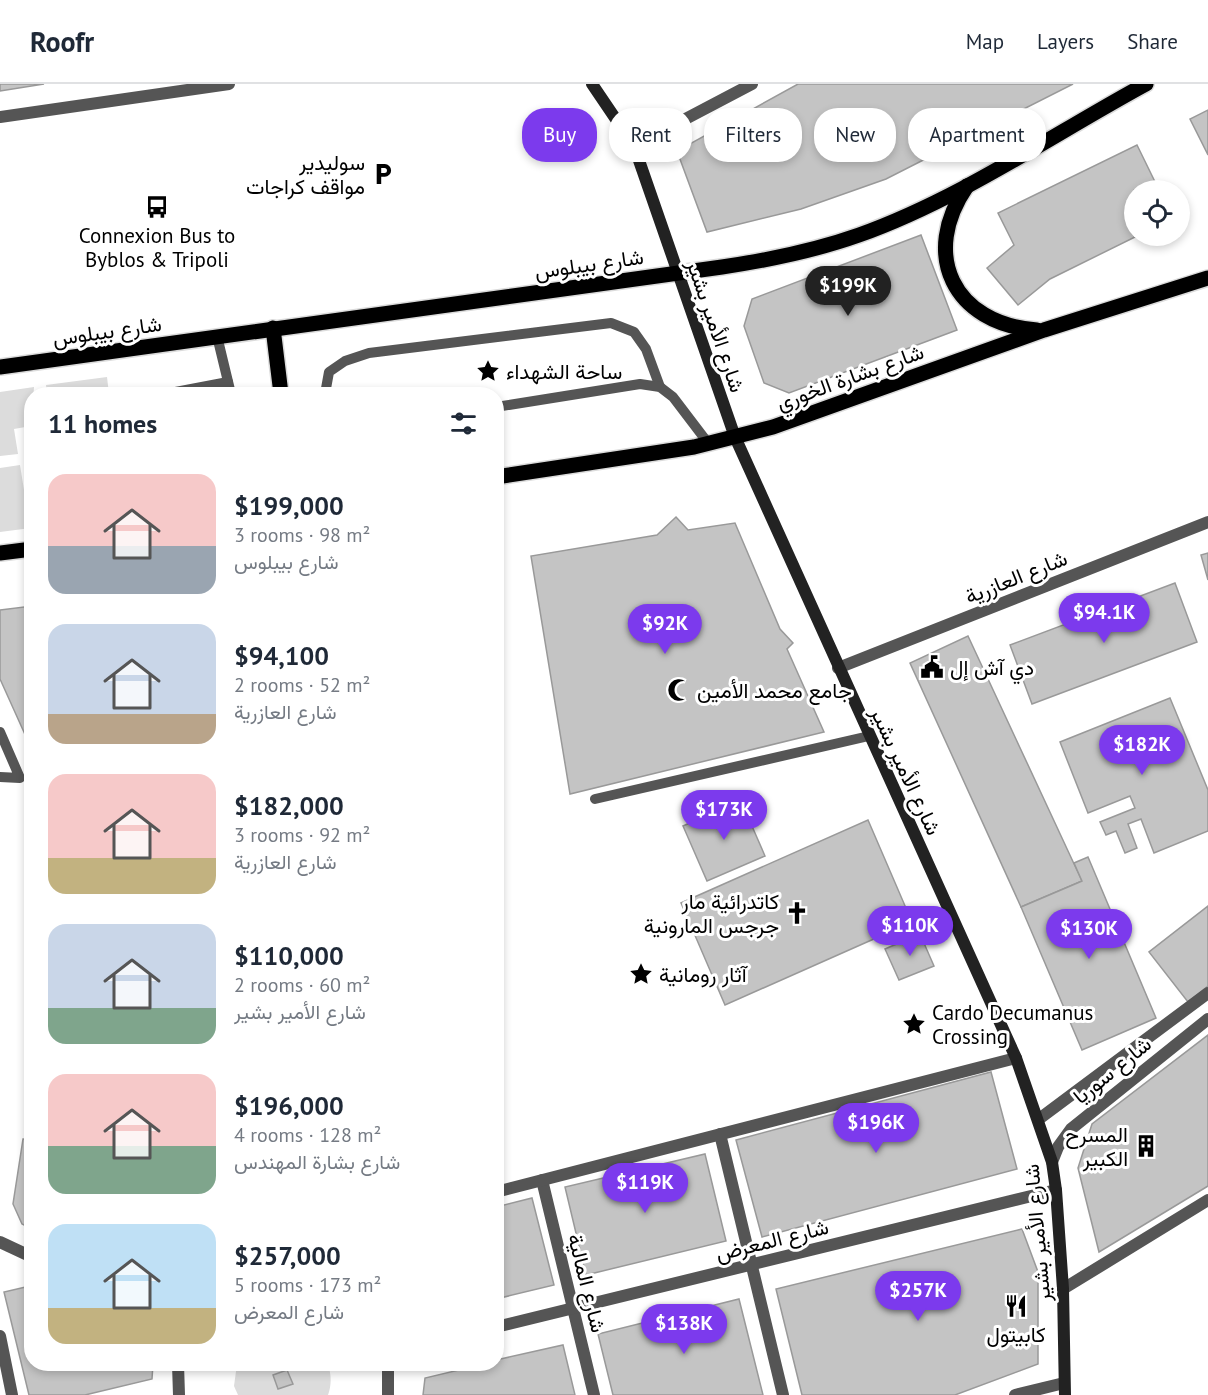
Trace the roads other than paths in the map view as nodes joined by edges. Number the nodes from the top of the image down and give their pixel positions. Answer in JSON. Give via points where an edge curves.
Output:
{"nodes":[{"id":1,"x":228,"y":84,"type":"edge"},
{"id":2,"x":591,"y":84,"type":"edge"},
{"id":3,"x":752,"y":84,"type":"edge"},
{"id":4,"x":1145,"y":84,"type":"edge"},
{"id":5,"x":609,"y":110,"type":"edge"},
{"id":6,"x":692,"y":116,"type":"edge"},
{"id":7,"x":0,"y":117,"type":"edge"},
{"id":8,"x":639,"y":162,"type":"edge"},
{"id":9,"x":969,"y":183,"type":"junction"},
{"id":10,"x":677,"y":273,"type":"junction"},
{"id":11,"x":1207,"y":280,"type":"edge"},
{"id":12,"x":273,"y":328,"type":"junction"},
{"id":13,"x":1044,"y":330,"type":"junction"},
{"id":14,"x":217,"y":336,"type":"junction"},
{"id":15,"x":0,"y":367,"type":"edge"},
{"id":16,"x":228,"y":382,"type":"junction"},
{"id":17,"x":202,"y":387,"type":"edge"},
{"id":18,"x":229,"y":387,"type":"edge"},
{"id":19,"x":280,"y":387,"type":"edge"},
{"id":20,"x":326,"y":387,"type":"edge"},
{"id":21,"x":660,"y":387,"type":"junction"},
{"id":22,"x":504,"y":405,"type":"edge"},
{"id":23,"x":735,"y":437,"type":"junction"},
{"id":24,"x":708,"y":443,"type":"junction"},
{"id":25,"x":504,"y":476,"type":"edge"},
{"id":26,"x":1208,"y":522,"type":"edge"},
{"id":27,"x":24,"y":550,"type":"edge"},
{"id":28,"x":0,"y":554,"type":"edge"},
{"id":29,"x":838,"y":668,"type":"junction"},
{"id":30,"x":0,"y":732,"type":"edge"},
{"id":31,"x":869,"y":736,"type":"junction"},
{"id":32,"x":0,"y":777,"type":"edge"},
{"id":33,"x":595,"y":799,"type":"dead end"},
{"id":34,"x":1208,"y":993,"type":"edge"},
{"id":35,"x":1208,"y":1019,"type":"edge"},
{"id":36,"x":1016,"y":1058,"type":"junction"},
{"id":37,"x":1039,"y":1119,"type":"junction"},
{"id":38,"x":720,"y":1134,"type":"junction"},
{"id":39,"x":1052,"y":1162,"type":"junction"},
{"id":40,"x":542,"y":1180,"type":"junction"},
{"id":41,"x":504,"y":1190,"type":"edge"},
{"id":42,"x":1056,"y":1190,"type":"junction"},
{"id":43,"x":1208,"y":1200,"type":"edge"},
{"id":44,"x":0,"y":1242,"type":"edge"},
{"id":45,"x":24,"y":1253,"type":"edge"},
{"id":46,"x":752,"y":1265,"type":"junction"},
{"id":47,"x":1063,"y":1289,"type":"junction"},
{"id":48,"x":573,"y":1309,"type":"junction"},
{"id":49,"x":504,"y":1325,"type":"edge"},
{"id":50,"x":0,"y":1336,"type":"edge"},
{"id":51,"x":178,"y":1371,"type":"edge"},
{"id":52,"x":388,"y":1371,"type":"edge"},
{"id":53,"x":1064,"y":1389,"type":"edge"},
{"id":54,"x":12,"y":1395,"type":"edge"},
{"id":55,"x":178,"y":1395,"type":"edge"},
{"id":56,"x":388,"y":1395,"type":"edge"},
{"id":57,"x":594,"y":1395,"type":"edge"},
{"id":58,"x":783,"y":1395,"type":"edge"},
{"id":59,"x":1015,"y":1395,"type":"edge"}],
"edges":[{"from":1,"to":7,"type":"street"},
{"from":2,"to":5,"type":"street","name":"شارع الأمير بشير"},
{"from":3,"to":6,"type":"street"},
{"from":4,"to":9,"type":"main road","name":"شارع بيبلوس"},
{"from":8,"to":10,"type":"street","name":"شارع الأمير بشير"},
{"from":9,"to":10,"type":"main road","name":"شارع بيبلوس","via":[[895,221],[830,245],[768,260]]},
{"from":9,"to":13,"type":"main road","via":[[955,204],[944,240],[946,258],[958,289],[966,301],[988,318],[1016,328]]},
{"from":10,"to":12,"type":"main road","name":"شارع بيبلوس"},
{"from":10,"to":23,"type":"street","name":"شارع الأمير بشير"},
{"from":11,"to":13,"type":"main road","name":"شارع بشارة الخوري"},
{"from":12,"to":14,"type":"main road","name":"شارع بيبلوس"},
{"from":12,"to":19,"type":"main road"},
{"from":13,"to":23,"type":"main road","name":"شارع بشارة الخوري"},
{"from":14,"to":15,"type":"main road","name":"شارع بيبلوس"},
{"from":14,"to":16,"type":"lane"},
{"from":16,"to":17,"type":"lane"},
{"from":16,"to":18,"type":"lane"},
{"from":20,"to":21,"type":"lane","via":[[329,372],[345,361],[369,353],[610,323],[634,332],[646,349]]},
{"from":21,"to":22,"type":"lane","via":[[640,384]]},
{"from":21,"to":24,"type":"lane","via":[[673,397]]},
{"from":23,"to":24,"type":"main road","name":"شارع بشارة الخوري"},
{"from":23,"to":29,"type":"street","name":"شارع الأمير بشير"},
{"from":24,"to":25,"type":"main road","name":"شارع بشارة الخوري"},
{"from":26,"to":29,"type":"street","name":"شارع العازرية"},
{"from":27,"to":28,"type":"main road"},
{"from":29,"to":31,"type":"street","name":"شارع الأمير بشير"},
{"from":30,"to":32,"type":"lane","via":[[20,778]]},
{"from":31,"to":33,"type":"lane"},
{"from":31,"to":36,"type":"street","name":"شارع الأمير بشير"},
{"from":34,"to":37,"type":"street","name":"شارع سوريا"},
{"from":35,"to":39,"type":"street","name":"شارع سوريا","via":[[1071,1129]]},
{"from":36,"to":37,"type":"street","name":"شارع الأمير بشير"},
{"from":36,"to":38,"type":"street"},
{"from":37,"to":39,"type":"street","name":"شارع الأمير بشير"},
{"from":38,"to":40,"type":"street"},
{"from":38,"to":46,"type":"street"},
{"from":39,"to":42,"type":"street","name":"شارع الأمير بشير"},
{"from":40,"to":41,"type":"street"},
{"from":40,"to":48,"type":"street","name":"شارع المالية"},
{"from":42,"to":46,"type":"street","name":"شارع المعرض"},
{"from":42,"to":47,"type":"street","name":"شارع الأمير بشير"},
{"from":43,"to":47,"type":"street"},
{"from":44,"to":45,"type":"street"},
{"from":46,"to":48,"type":"street","name":"شارع المعرض"},
{"from":46,"to":58,"type":"street"},
{"from":47,"to":53,"type":"street","name":"شارع الأمير بشير"},
{"from":48,"to":49,"type":"street","name":"شارع المعرض"},
{"from":48,"to":57,"type":"street","name":"شارع المالية"},
{"from":50,"to":54,"type":"street"},
{"from":51,"to":55,"type":"street"},
{"from":52,"to":56,"type":"street"},
{"from":53,"to":59,"type":"street"}]}
